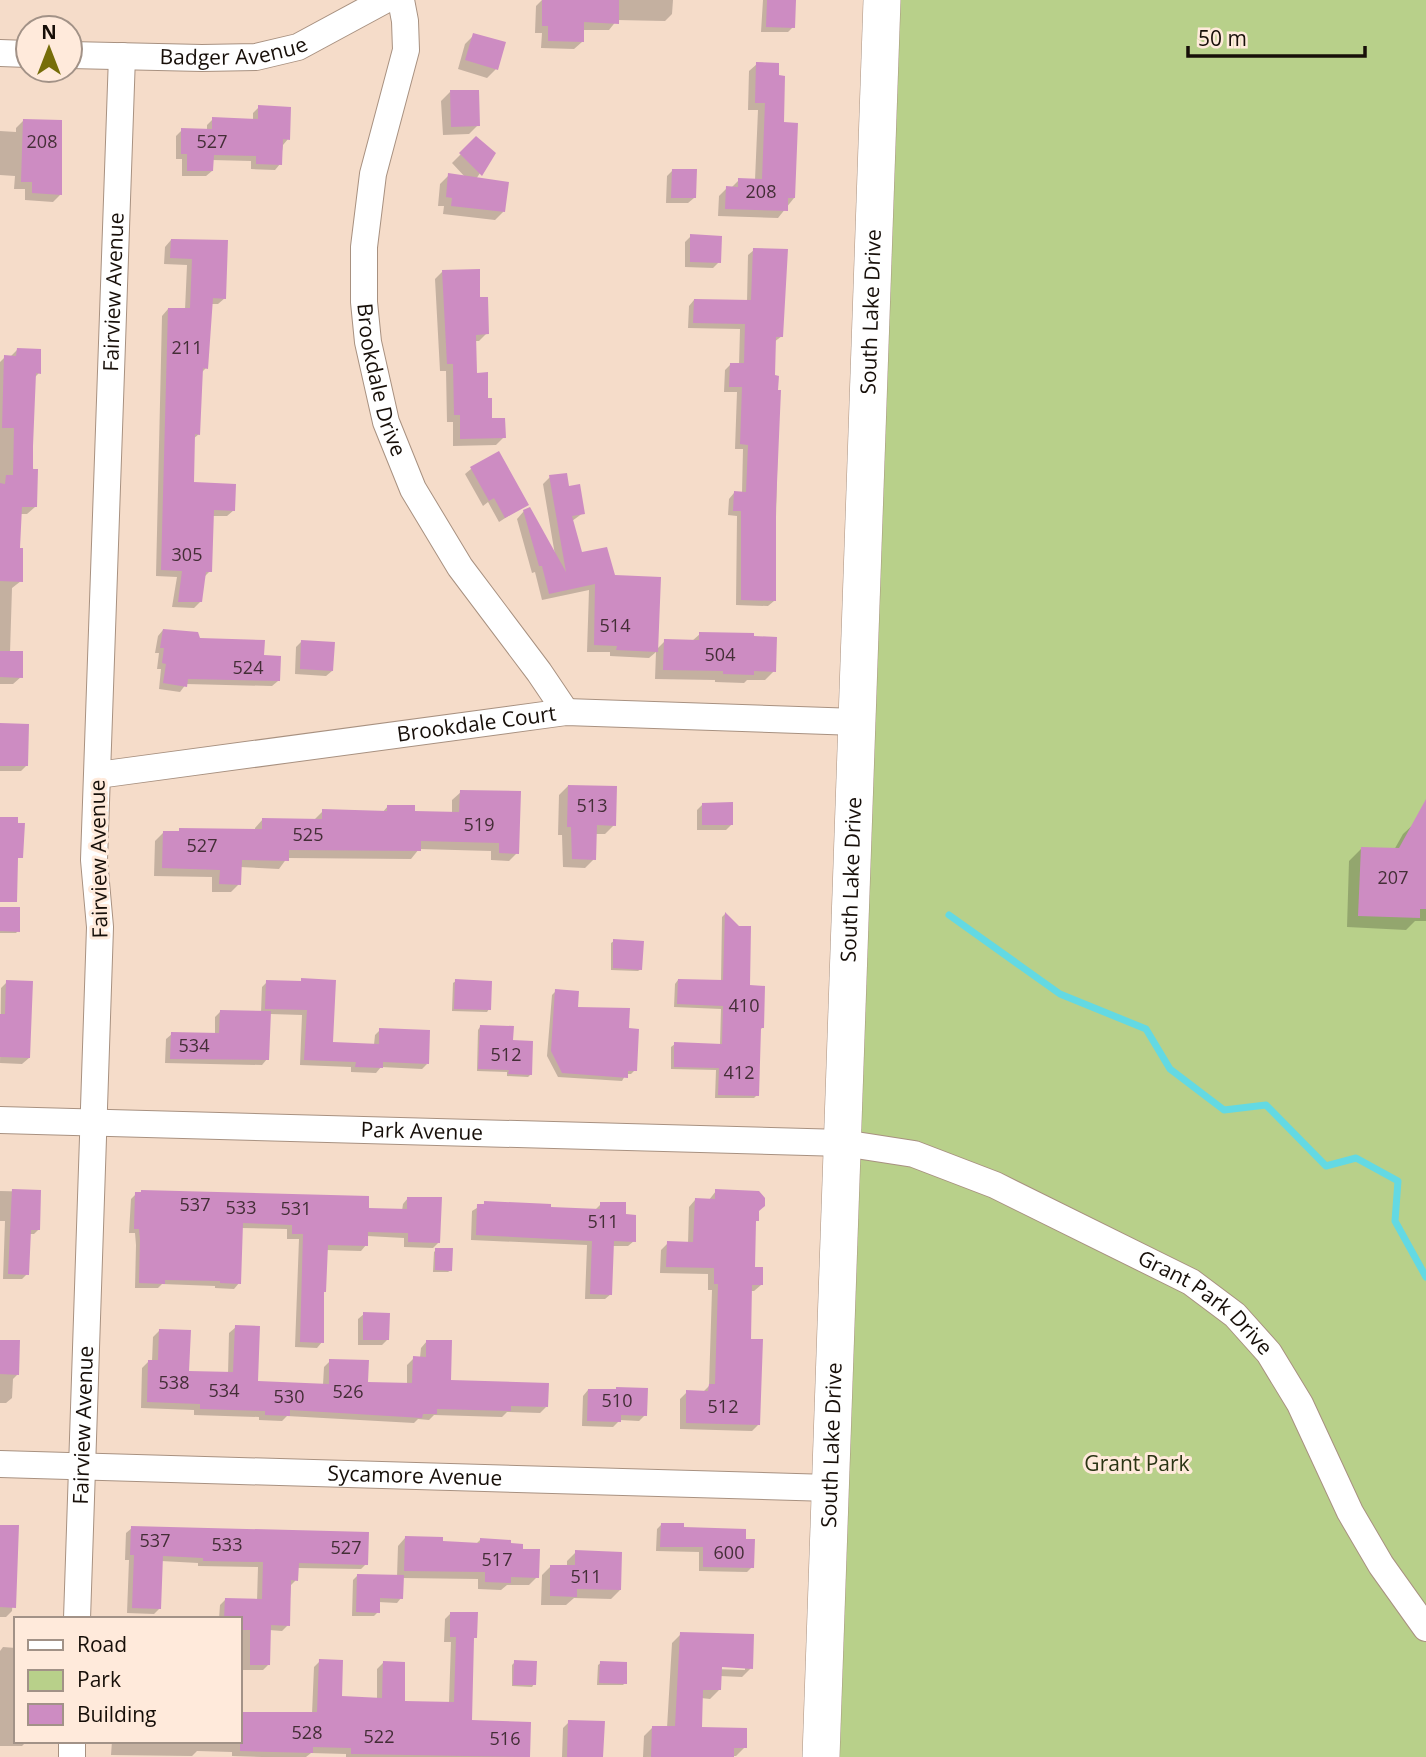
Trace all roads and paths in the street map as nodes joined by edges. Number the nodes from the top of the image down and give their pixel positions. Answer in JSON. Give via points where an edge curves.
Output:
{"nodes":[{"id":1,"x":385,"y":0,"type":"edge"},
{"id":2,"x":401,"y":0,"type":"edge"},
{"id":3,"x":882,"y":0,"type":"edge"},
{"id":4,"x":84,"y":56,"type":"edge"},
{"id":5,"x":122,"y":57,"type":"junction"},
{"id":6,"x":566,"y":712,"type":"junction"},
{"id":7,"x":857,"y":722,"type":"junction"},
{"id":8,"x":97,"y":775,"type":"junction"},
{"id":9,"x":0,"y":1120,"type":"edge"},
{"id":10,"x":95,"y":1123,"type":"junction"},
{"id":11,"x":843,"y":1143,"type":"junction"},
{"id":12,"x":0,"y":1464,"type":"edge"},
{"id":13,"x":83,"y":1466,"type":"junction"},
{"id":14,"x":830,"y":1488,"type":"junction"},
{"id":15,"x":77,"y":1617,"type":"edge"},
{"id":16,"x":1426,"y":1628,"type":"edge"},
{"id":17,"x":821,"y":1757,"type":"edge"}],
"edges":[{"from":1,"to":5,"type":"street","name":"Badger Avenue","via":[[298,47],[256,57]]},
{"from":2,"to":6,"type":"street","name":"Brookdale Drive","via":[[407,50],[373,174],[364,247],[368,342],[386,422],[413,489],[460,567]]},
{"from":3,"to":7,"type":"street","name":"South Lake Drive"},
{"from":4,"to":5,"type":"street","name":"Badger Avenue"},
{"from":5,"to":8,"type":"street","name":"Fairview Avenue"},
{"from":6,"to":7,"type":"street","name":"Brookdale Court"},
{"from":6,"to":8,"type":"street","name":"Brookdale Court"},
{"from":7,"to":11,"type":"street","name":"South Lake Drive"},
{"from":8,"to":10,"type":"street","name":"Fairview Avenue","via":[[94,860],[100,927]]},
{"from":9,"to":10,"type":"street","name":"Park Avenue"},
{"from":10,"to":11,"type":"street","name":"Park Avenue"},
{"from":10,"to":13,"type":"street","name":"Fairview Avenue"},
{"from":11,"to":14,"type":"street","name":"South Lake Drive"},
{"from":11,"to":16,"type":"street","name":"Grant Park Drive","via":[[914,1154],[995,1185],[1191,1282],[1235,1315],[1269,1353],[1300,1404],[1350,1512]]},
{"from":12,"to":13,"type":"street","name":"Sycamore Avenue"},
{"from":13,"to":14,"type":"street","name":"Sycamore Avenue"},
{"from":13,"to":15,"type":"street","name":"Fairview Avenue"},
{"from":14,"to":17,"type":"street","name":"South Lake Drive"}]}
